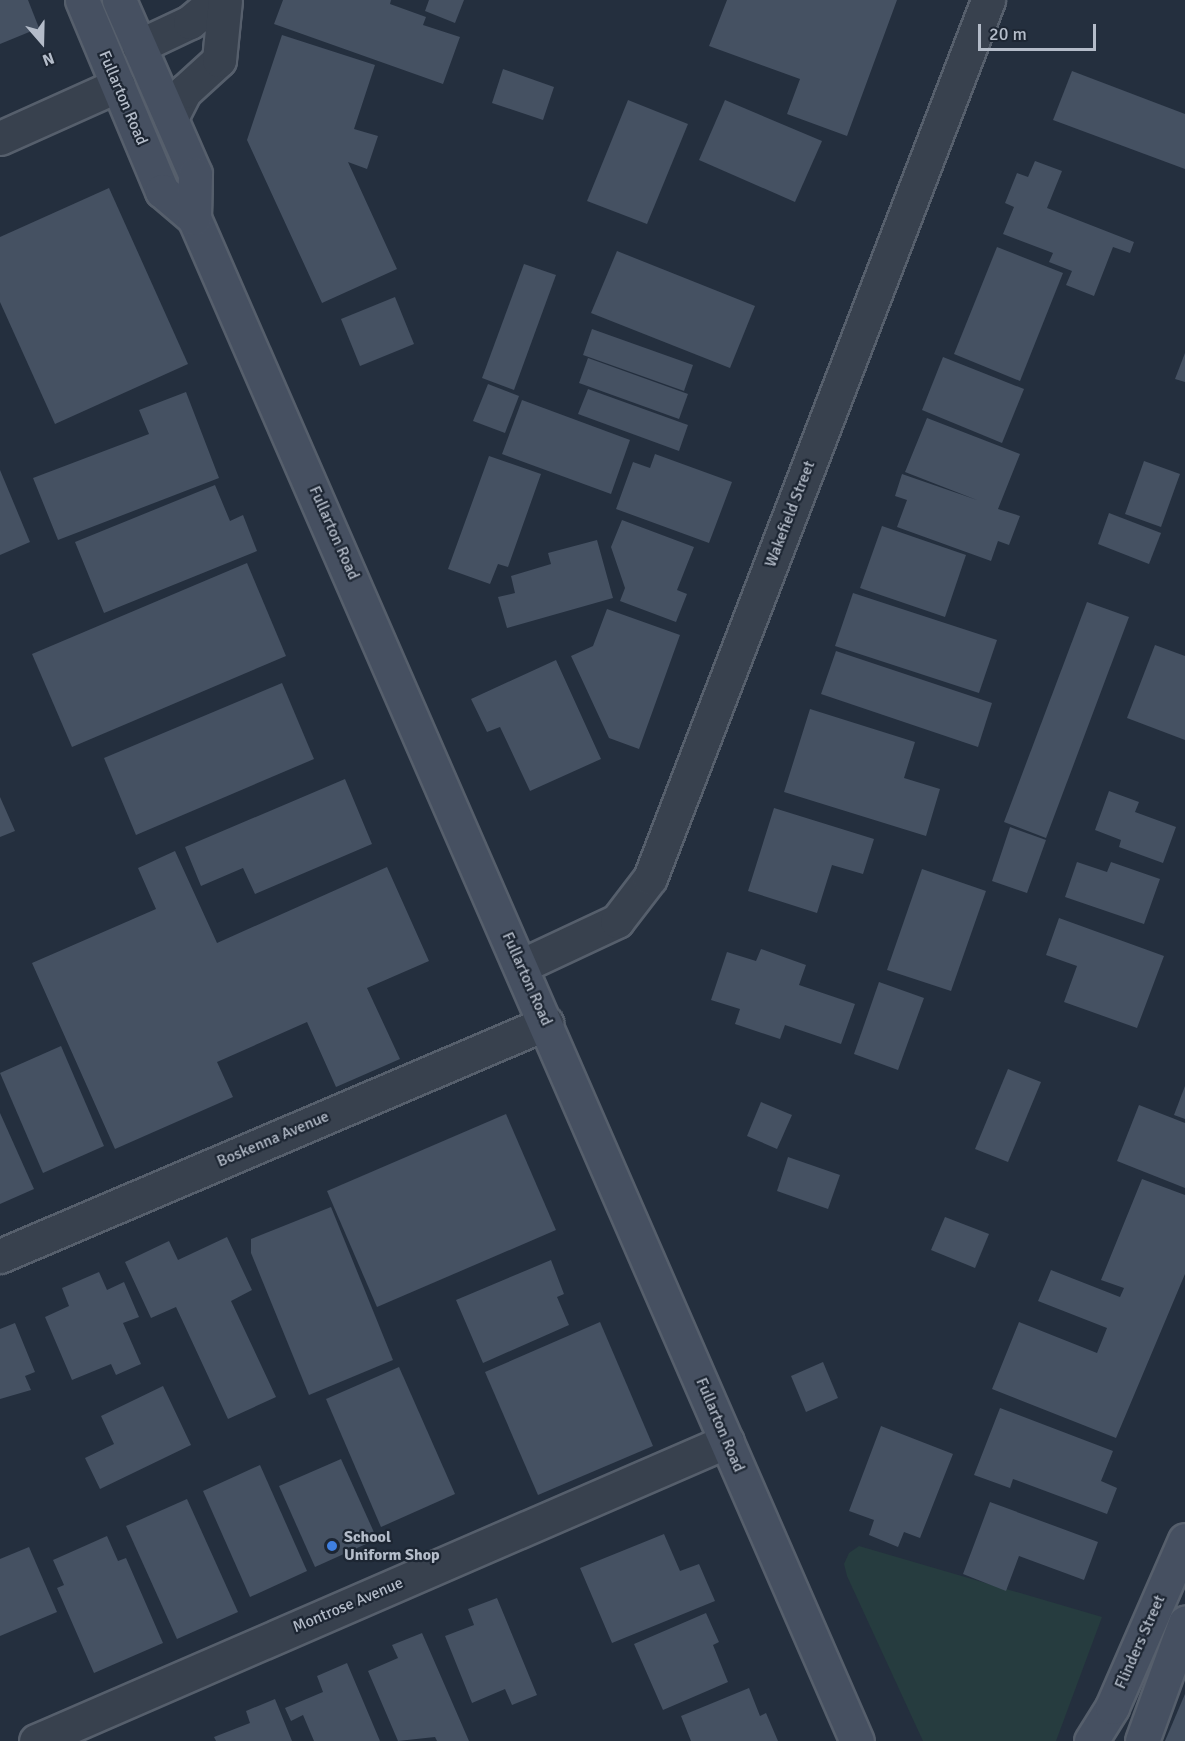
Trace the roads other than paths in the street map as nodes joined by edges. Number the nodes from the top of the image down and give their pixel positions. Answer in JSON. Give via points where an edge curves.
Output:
{"nodes":[{"id":1,"x":82,"y":0,"type":"edge"},
{"id":2,"x":119,"y":0,"type":"edge"},
{"id":3,"x":216,"y":0,"type":"edge"},
{"id":4,"x":225,"y":0,"type":"edge"},
{"id":5,"x":988,"y":0,"type":"edge"},
{"id":6,"x":139,"y":46,"type":"junction"},
{"id":7,"x":118,"y":85,"type":"junction"},
{"id":8,"x":171,"y":118,"type":"junction"},
{"id":9,"x":0,"y":138,"type":"edge"},
{"id":10,"x":194,"y":218,"type":"junction"},
{"id":11,"x":521,"y":966,"type":"junction"},
{"id":12,"x":546,"y":1023,"type":"junction"},
{"id":13,"x":0,"y":1256,"type":"edge"},
{"id":14,"x":727,"y":1441,"type":"junction"},
{"id":15,"x":1185,"y":1540,"type":"edge"},
{"id":16,"x":1185,"y":1623,"type":"edge"},
{"id":17,"x":36,"y":1741,"type":"edge"},
{"id":18,"x":857,"y":1741,"type":"edge"},
{"id":19,"x":1091,"y":1741,"type":"edge"},
{"id":20,"x":1142,"y":1741,"type":"edge"}],
"edges":[{"from":1,"to":7,"type":"main road","name":"Fullarton Road"},
{"from":2,"to":6,"type":"main road","name":"Fullarton Road"},
{"from":3,"to":6,"type":"street","via":[[190,22]]},
{"from":4,"to":8,"type":"street","via":[[219,60],[185,91]]},
{"from":5,"to":11,"type":"street","name":"Wakefield Street","via":[[650,878],[617,921]]},
{"from":6,"to":8,"type":"main road","name":"Fullarton Road"},
{"from":7,"to":9,"type":"street"},
{"from":7,"to":10,"type":"main road","name":"Fullarton Road","via":[[162,191]]},
{"from":8,"to":10,"type":"main road","name":"Fullarton Road","via":[[195,174]]},
{"from":10,"to":11,"type":"main road","name":"Fullarton Road"},
{"from":11,"to":12,"type":"main road","name":"Fullarton Road"},
{"from":12,"to":13,"type":"street","name":"Boskenna Avenue"},
{"from":12,"to":14,"type":"main road","name":"Fullarton Road"},
{"from":14,"to":17,"type":"street","name":"Montrose Avenue"},
{"from":14,"to":18,"type":"main road","name":"Fullarton Road"},
{"from":15,"to":19,"type":"main road","name":"Flinders Street","via":[[1112,1707]]},
{"from":16,"to":20,"type":"main road","name":"Flinders Street"}]}
